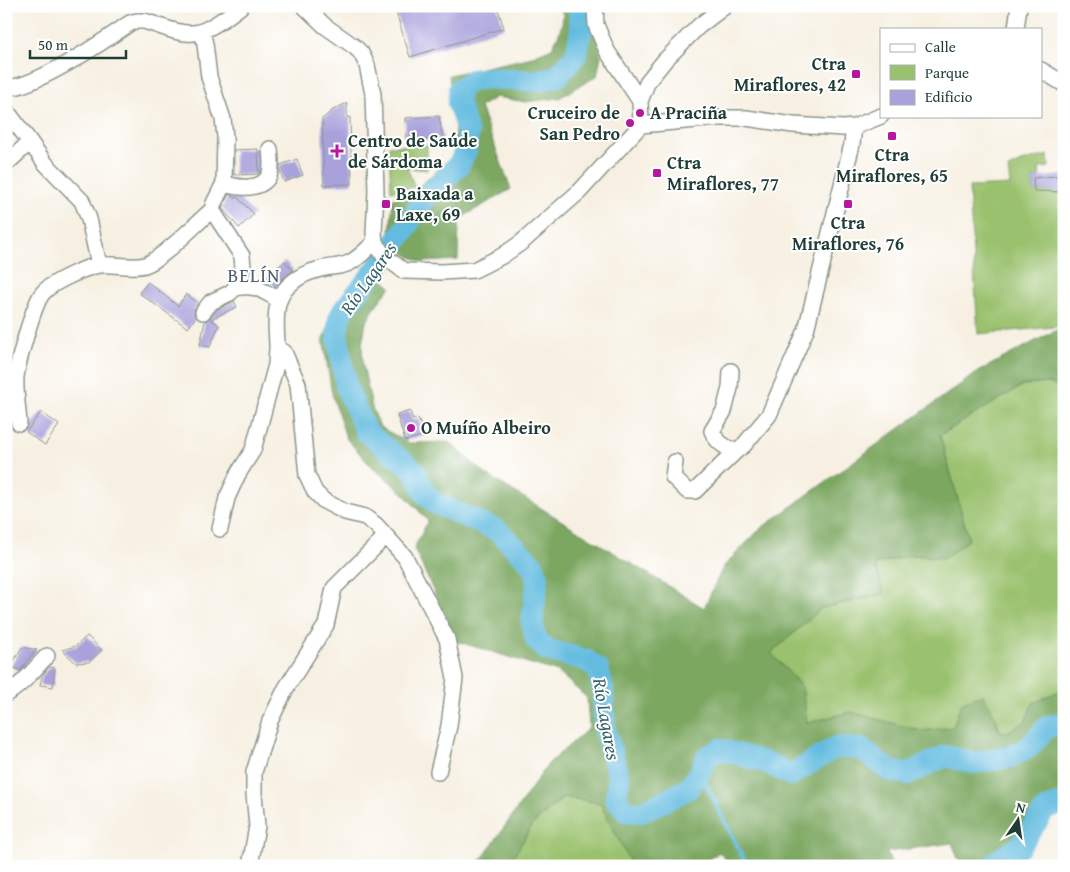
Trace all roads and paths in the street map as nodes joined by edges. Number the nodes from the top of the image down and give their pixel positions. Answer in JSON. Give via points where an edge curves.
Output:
{"nodes":[{"id":1,"x":241,"y":6,"type":"edge"},
{"id":2,"x":304,"y":6,"type":"edge"},
{"id":3,"x":595,"y":6,"type":"edge"},
{"id":4,"x":725,"y":6,"type":"edge"},
{"id":5,"x":1019,"y":6,"type":"edge"},
{"id":6,"x":1016,"y":28,"type":"edge"},
{"id":7,"x":202,"y":31,"type":"junction"},
{"id":8,"x":1042,"y":71,"type":"edge"},
{"id":9,"x":1064,"y":84,"type":"edge"},
{"id":10,"x":6,"y":88,"type":"edge"},
{"id":11,"x":640,"y":101,"type":"junction"},
{"id":12,"x":6,"y":110,"type":"edge"},
{"id":13,"x":880,"y":116,"type":"edge"},
{"id":14,"x":641,"y":125,"type":"junction"},
{"id":15,"x":854,"y":127,"type":"junction"},
{"id":16,"x":30,"y":142,"type":"junction"},
{"id":17,"x":270,"y":149,"type":"dead end"},
{"id":18,"x":6,"y":164,"type":"edge"},
{"id":19,"x":224,"y":183,"type":"junction"},
{"id":20,"x":212,"y":210,"type":"junction"},
{"id":21,"x":377,"y":245,"type":"junction"},
{"id":22,"x":99,"y":265,"type":"junction"},
{"id":23,"x":235,"y":288,"type":"junction"},
{"id":24,"x":279,"y":300,"type":"junction"},
{"id":25,"x":203,"y":312,"type":"dead end"},
{"id":26,"x":277,"y":348,"type":"junction"},
{"id":27,"x":731,"y":371,"type":"dead end"},
{"id":28,"x":19,"y":423,"type":"dead end"},
{"id":29,"x":736,"y":451,"type":"junction"},
{"id":30,"x":675,"y":462,"type":"dead end"},
{"id":31,"x":220,"y":529,"type":"dead end"},
{"id":32,"x":386,"y":536,"type":"junction"},
{"id":33,"x":47,"y":656,"type":"dead end"},
{"id":34,"x":6,"y":694,"type":"edge"},
{"id":35,"x":438,"y":772,"type":"dead end"},
{"id":36,"x":250,"y":866,"type":"edge"}],
"edges":[{"from":1,"to":7,"type":"street"},
{"from":2,"to":21,"type":"street","via":[[355,47],[368,65],[373,94],[374,233]]},
{"from":3,"to":11,"type":"street","via":[[596,25],[607,51]]},
{"from":4,"to":11,"type":"street","via":[[699,26],[665,60],[648,80]]},
{"from":5,"to":6,"type":"street"},
{"from":7,"to":10,"type":"street","via":[[183,33],[144,21],[130,23],[69,62],[34,80]]},
{"from":7,"to":19,"type":"street","via":[[209,77],[223,119]]},
{"from":8,"to":9,"type":"street"},
{"from":11,"to":14,"type":"street"},
{"from":12,"to":16,"type":"street"},
{"from":13,"to":15,"type":"street"},
{"from":14,"to":15,"type":"street","via":[[746,118],[793,125]]},
{"from":14,"to":21,"type":"street","via":[[580,191],[522,242],[482,267],[466,271],[404,271],[384,256]]},
{"from":15,"to":29,"type":"street","via":[[806,330],[770,415]]},
{"from":16,"to":18,"type":"street"},
{"from":16,"to":22,"type":"street","via":[[45,163],[82,201]]},
{"from":17,"to":19,"type":"street","via":[[271,165],[265,181],[248,188]]},
{"from":19,"to":20,"type":"street"},
{"from":20,"to":22,"type":"street","via":[[158,258],[145,265]]},
{"from":20,"to":23,"type":"street","via":[[242,256],[244,267]]},
{"from":21,"to":24,"type":"street","via":[[351,262],[302,275]]},
{"from":22,"to":28,"type":"street","via":[[50,287],[38,302],[16,378]]},
{"from":23,"to":24,"type":"street","via":[[256,288]]},
{"from":23,"to":25,"type":"street","via":[[211,302]]},
{"from":24,"to":26,"type":"street"},
{"from":26,"to":31,"type":"street","via":[[276,365],[253,450],[227,498]]},
{"from":26,"to":32,"type":"street","via":[[284,352],[298,384],[307,475],[315,492],[345,512],[365,517]]},
{"from":27,"to":29,"type":"street","via":[[724,411],[712,430],[714,437]]},
{"from":29,"to":30,"type":"street","via":[[695,491],[686,491],[673,477]]},
{"from":32,"to":35,"type":"street","via":[[405,556],[447,639],[455,678],[449,726]]},
{"from":32,"to":36,"type":"street","via":[[334,588],[326,625],[286,688],[270,721],[254,772],[256,826]]},
{"from":33,"to":34,"type":"street","via":[[18,688]]}]}
